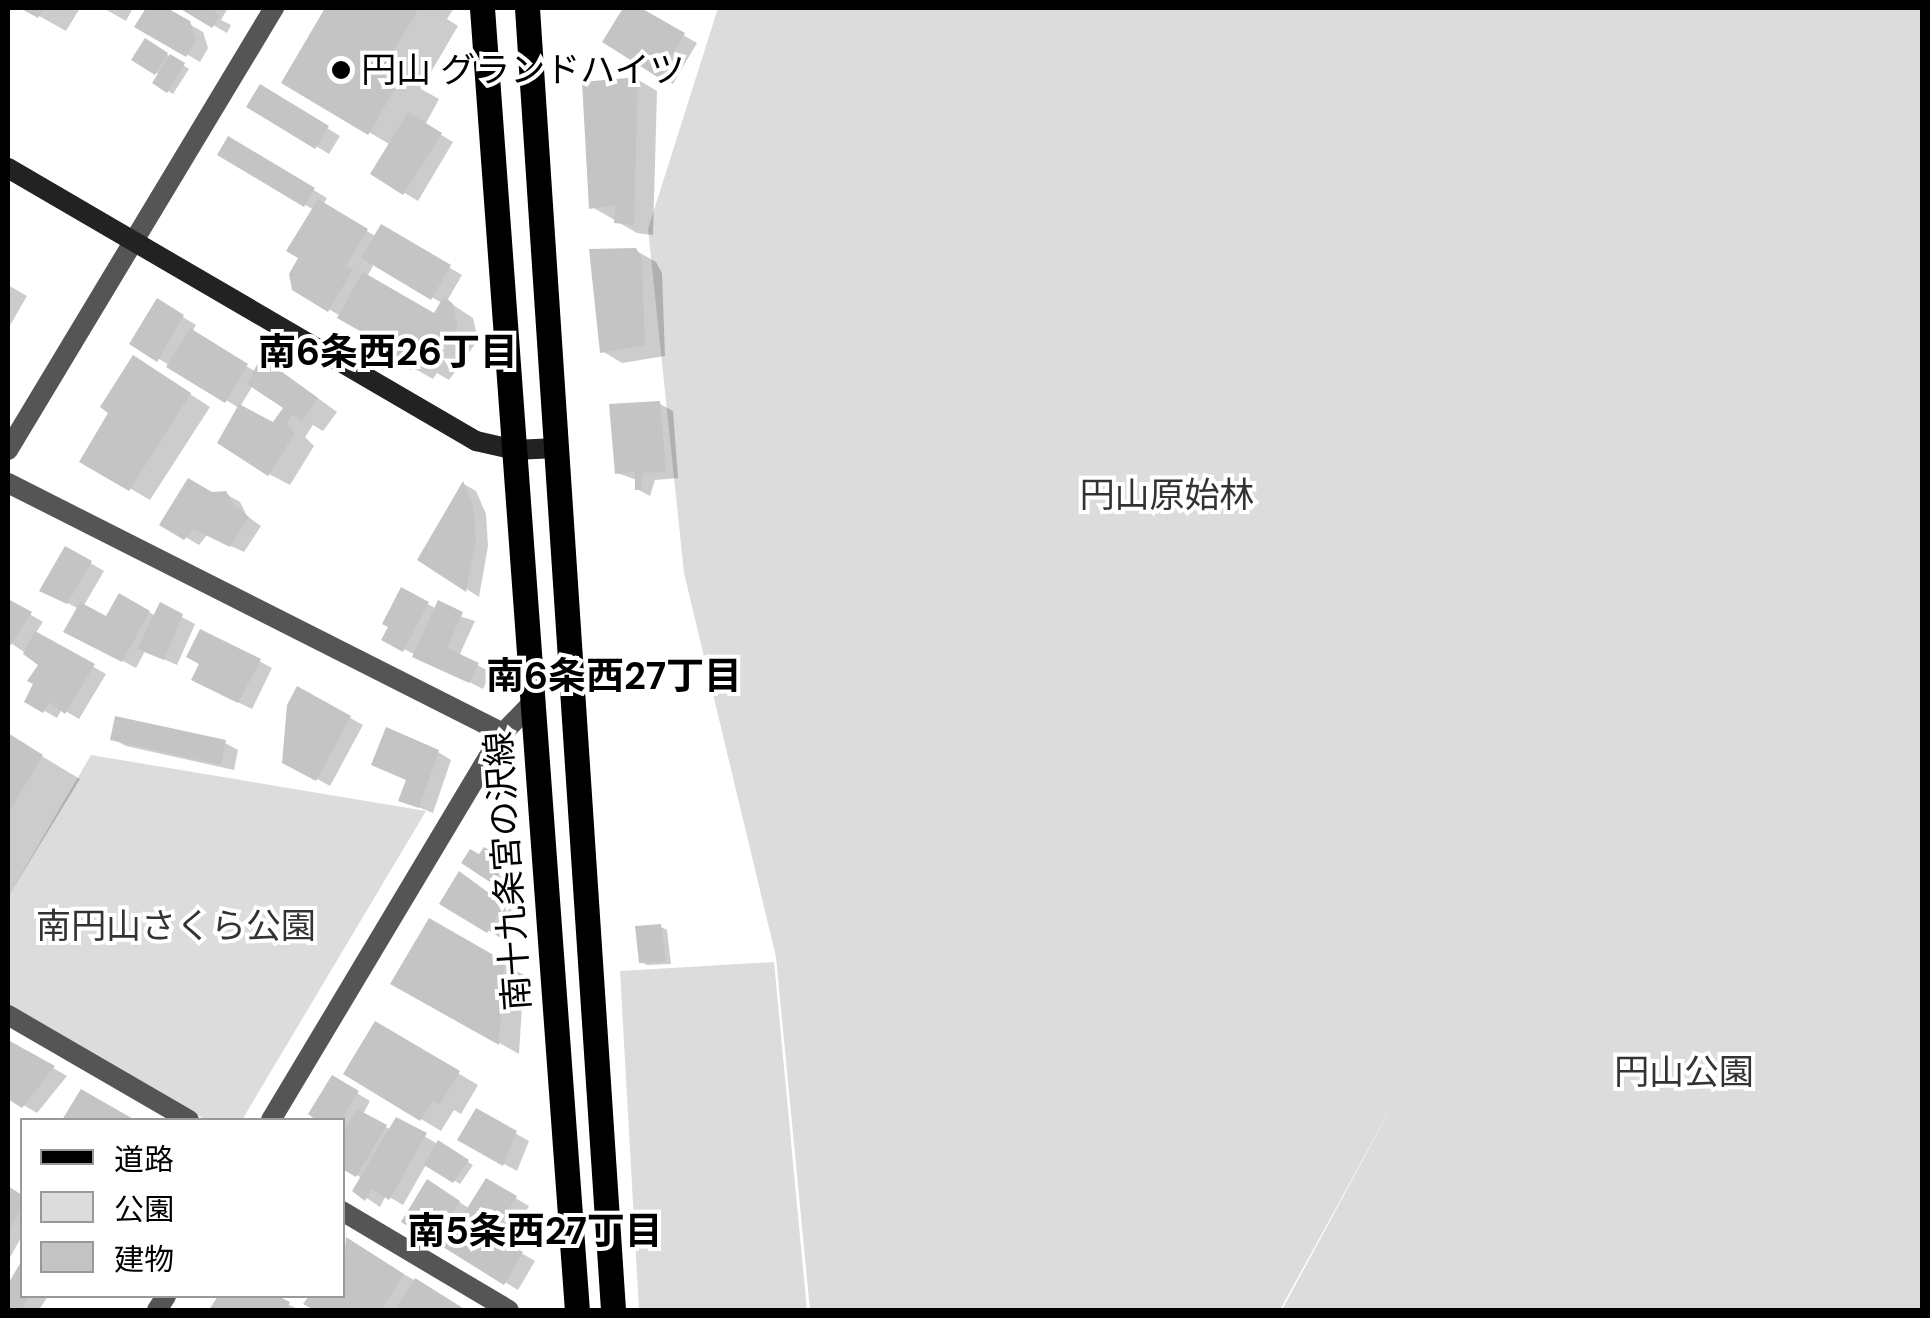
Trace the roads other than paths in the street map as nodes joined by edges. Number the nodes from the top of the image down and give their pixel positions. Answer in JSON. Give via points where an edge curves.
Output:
{"nodes":[{"id":1,"x":274,"y":8,"type":"edge"},
{"id":2,"x":482,"y":8,"type":"edge"},
{"id":3,"x":527,"y":8,"type":"edge"},
{"id":4,"x":8,"y":168,"type":"edge"},
{"id":5,"x":133,"y":241,"type":"junction"},
{"id":6,"x":557,"y":448,"type":"junction"},
{"id":7,"x":8,"y":450,"type":"edge"},
{"id":8,"x":514,"y":450,"type":"junction"},
{"id":9,"x":8,"y":483,"type":"edge"},
{"id":10,"x":531,"y":704,"type":"junction"},
{"id":11,"x":503,"y":733,"type":"junction"},
{"id":12,"x":8,"y":1015,"type":"edge"},
{"id":13,"x":185,"y":1118,"type":"edge"},
{"id":14,"x":272,"y":1118,"type":"edge"},
{"id":15,"x":345,"y":1214,"type":"edge"},
{"id":16,"x":509,"y":1310,"type":"edge"},
{"id":17,"x":577,"y":1310,"type":"edge"},
{"id":18,"x":613,"y":1310,"type":"edge"}],
"edges":[{"from":1,"to":5,"type":"street"},
{"from":2,"to":8,"type":"main road","name":"南十九条宮の沢線"},
{"from":3,"to":6,"type":"main road"},
{"from":4,"to":5,"type":"street"},
{"from":5,"to":7,"type":"street"},
{"from":5,"to":8,"type":"street","via":[[476,441]]},
{"from":6,"to":8,"type":"street"},
{"from":6,"to":18,"type":"main road"},
{"from":8,"to":10,"type":"main road","name":"南十九条宮の沢線"},
{"from":9,"to":11,"type":"street"},
{"from":10,"to":11,"type":"street"},
{"from":10,"to":17,"type":"main road","name":"南十九条宮の沢線"},
{"from":11,"to":14,"type":"street"},
{"from":12,"to":13,"type":"street"},
{"from":15,"to":16,"type":"street"}]}
